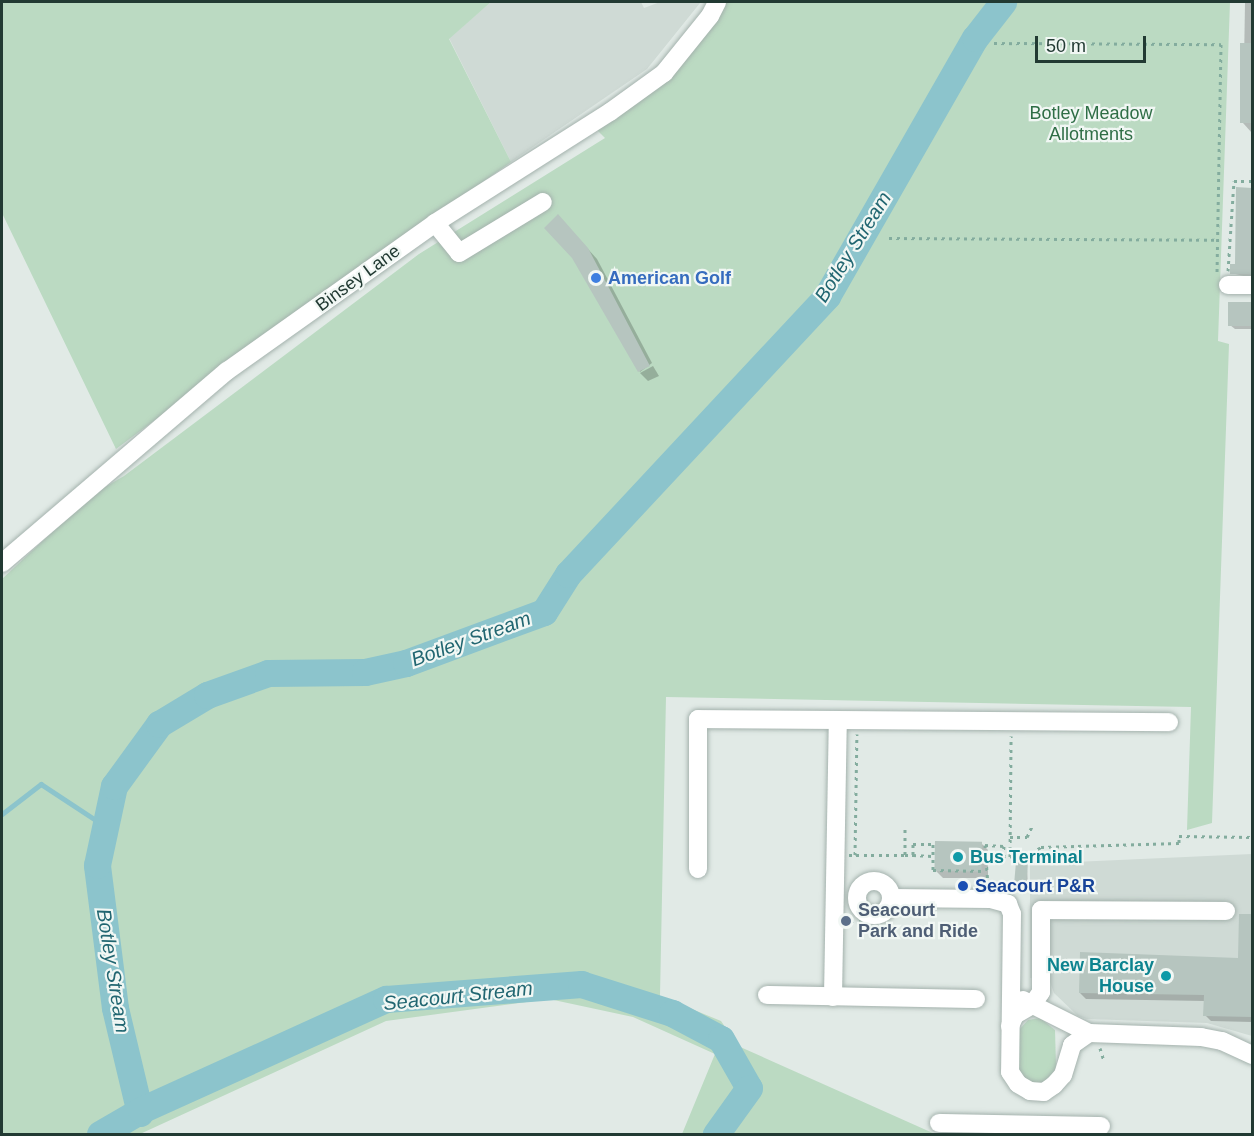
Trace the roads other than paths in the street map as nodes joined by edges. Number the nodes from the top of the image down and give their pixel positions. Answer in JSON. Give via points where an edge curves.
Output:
{"nodes":[{"id":1,"x":717,"y":2,"type":"edge"},
{"id":2,"x":543,"y":202,"type":"dead end"},
{"id":3,"x":435,"y":223,"type":"junction"},
{"id":4,"x":1228,"y":285,"type":"road end"},
{"id":5,"x":1252,"y":285,"type":"edge"},
{"id":6,"x":2,"y":563,"type":"edge"},
{"id":7,"x":838,"y":720,"type":"junction"},
{"id":8,"x":1169,"y":722,"type":"dead end"},
{"id":9,"x":698,"y":869,"type":"dead end"},
{"id":10,"x":891,"y":897,"type":"junction"},
{"id":11,"x":1226,"y":911,"type":"dead end"},
{"id":12,"x":1011,"y":981,"type":"junction"},
{"id":13,"x":767,"y":995,"type":"dead end"},
{"id":14,"x":833,"y":997,"type":"junction"},
{"id":15,"x":976,"y":999,"type":"dead end"},
{"id":16,"x":1032,"y":1005,"type":"junction"},
{"id":17,"x":1010,"y":1026,"type":"junction"},
{"id":18,"x":1089,"y":1033,"type":"junction"},
{"id":19,"x":1252,"y":1055,"type":"edge"},
{"id":20,"x":1035,"y":1091,"type":"junction"},
{"id":21,"x":939,"y":1123,"type":"dead end"},
{"id":22,"x":1036,"y":1125,"type":"junction"},
{"id":23,"x":1101,"y":1126,"type":"dead end"}],
"edges":[{"from":1,"to":3,"type":"street","name":"Binsey Lane","via":[[663,73],[610,112]]},
{"from":2,"to":3,"type":"street","via":[[459,253]]},
{"from":3,"to":6,"type":"street","name":"Binsey Lane","via":[[227,371]]},
{"from":4,"to":5,"type":"street"},
{"from":7,"to":8,"type":"street"},
{"from":7,"to":9,"type":"street","via":[[698,719]]},
{"from":7,"to":14,"type":"street"},
{"from":10,"to":10,"type":"street","via":[[884,912],[868,914],[858,903],[865,885],[879,882]]},
{"from":10,"to":12,"type":"street","via":[[991,898],[1008,904],[1012,914]]},
{"from":11,"to":16,"type":"street","via":[[1041,910],[1041,992]]},
{"from":12,"to":16,"type":"street","via":[[1018,995]]},
{"from":12,"to":17,"type":"street"},
{"from":13,"to":14,"type":"street"},
{"from":14,"to":15,"type":"street"},
{"from":16,"to":17,"type":"street","via":[[1018,1011]]},
{"from":16,"to":18,"type":"street"},
{"from":17,"to":20,"type":"street","via":[[1010,1072],[1018,1084]]},
{"from":18,"to":19,"type":"street","via":[[1201,1037],[1222,1041]]},
{"from":18,"to":20,"type":"street","via":[[1072,1045],[1063,1075],[1054,1085]]},
{"from":20,"to":22,"type":"street"},
{"from":21,"to":22,"type":"street"},
{"from":22,"to":23,"type":"street"}]}
